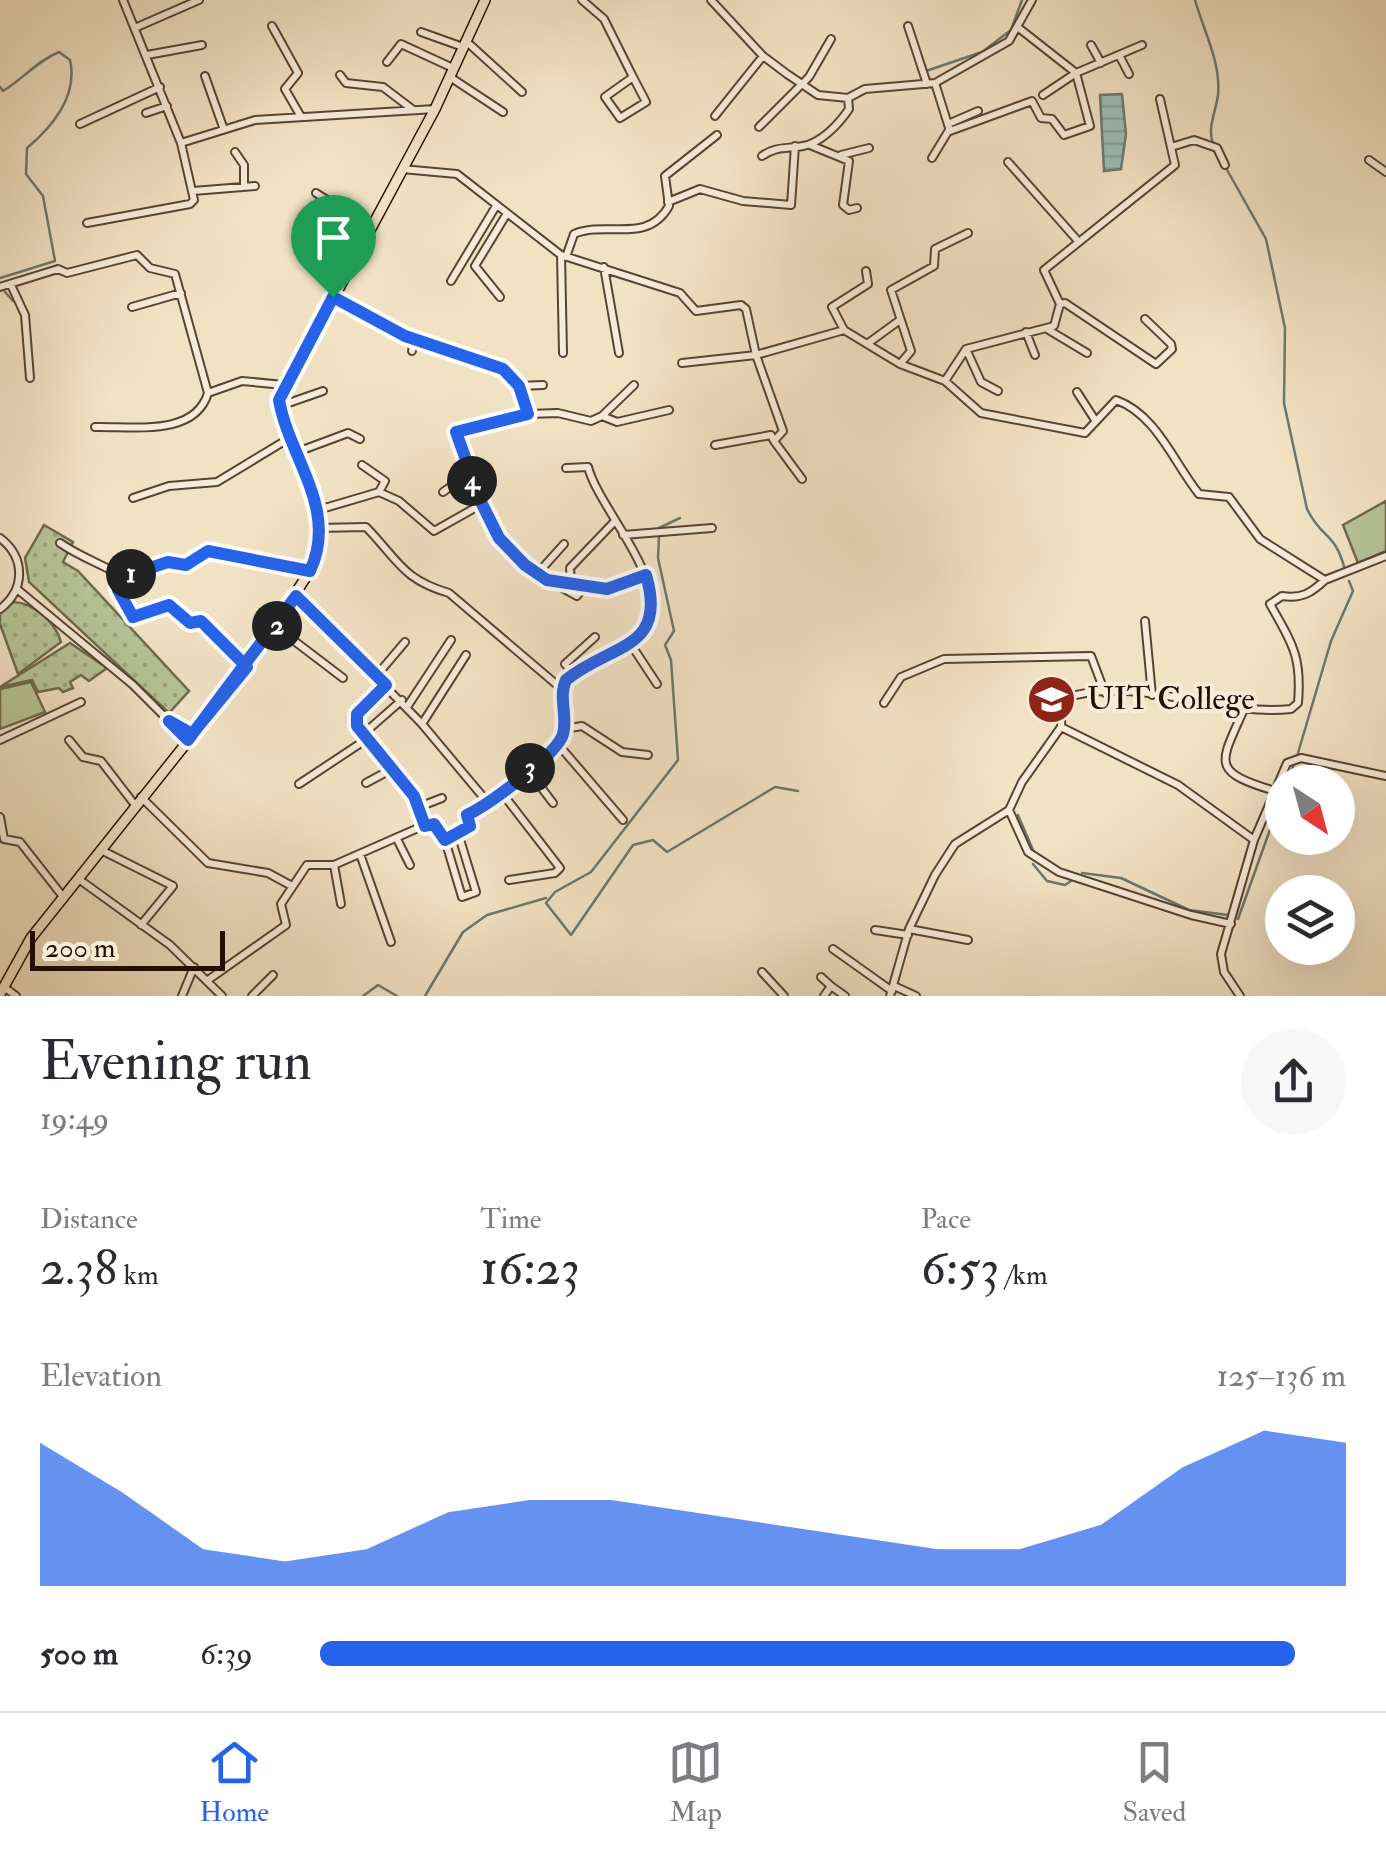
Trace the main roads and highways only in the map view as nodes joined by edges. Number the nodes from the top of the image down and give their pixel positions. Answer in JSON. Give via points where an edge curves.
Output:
{"nodes":[{"id":1,"x":485,"y":0,"type":"edge"},
{"id":2,"x":2,"y":991,"type":"edge"}],
"edges":[{"from":1,"to":2,"type":"main road","via":[[434,109],[284,385],[280,406],[288,439],[318,510],[310,571],[247,667],[31,938]]}]}
